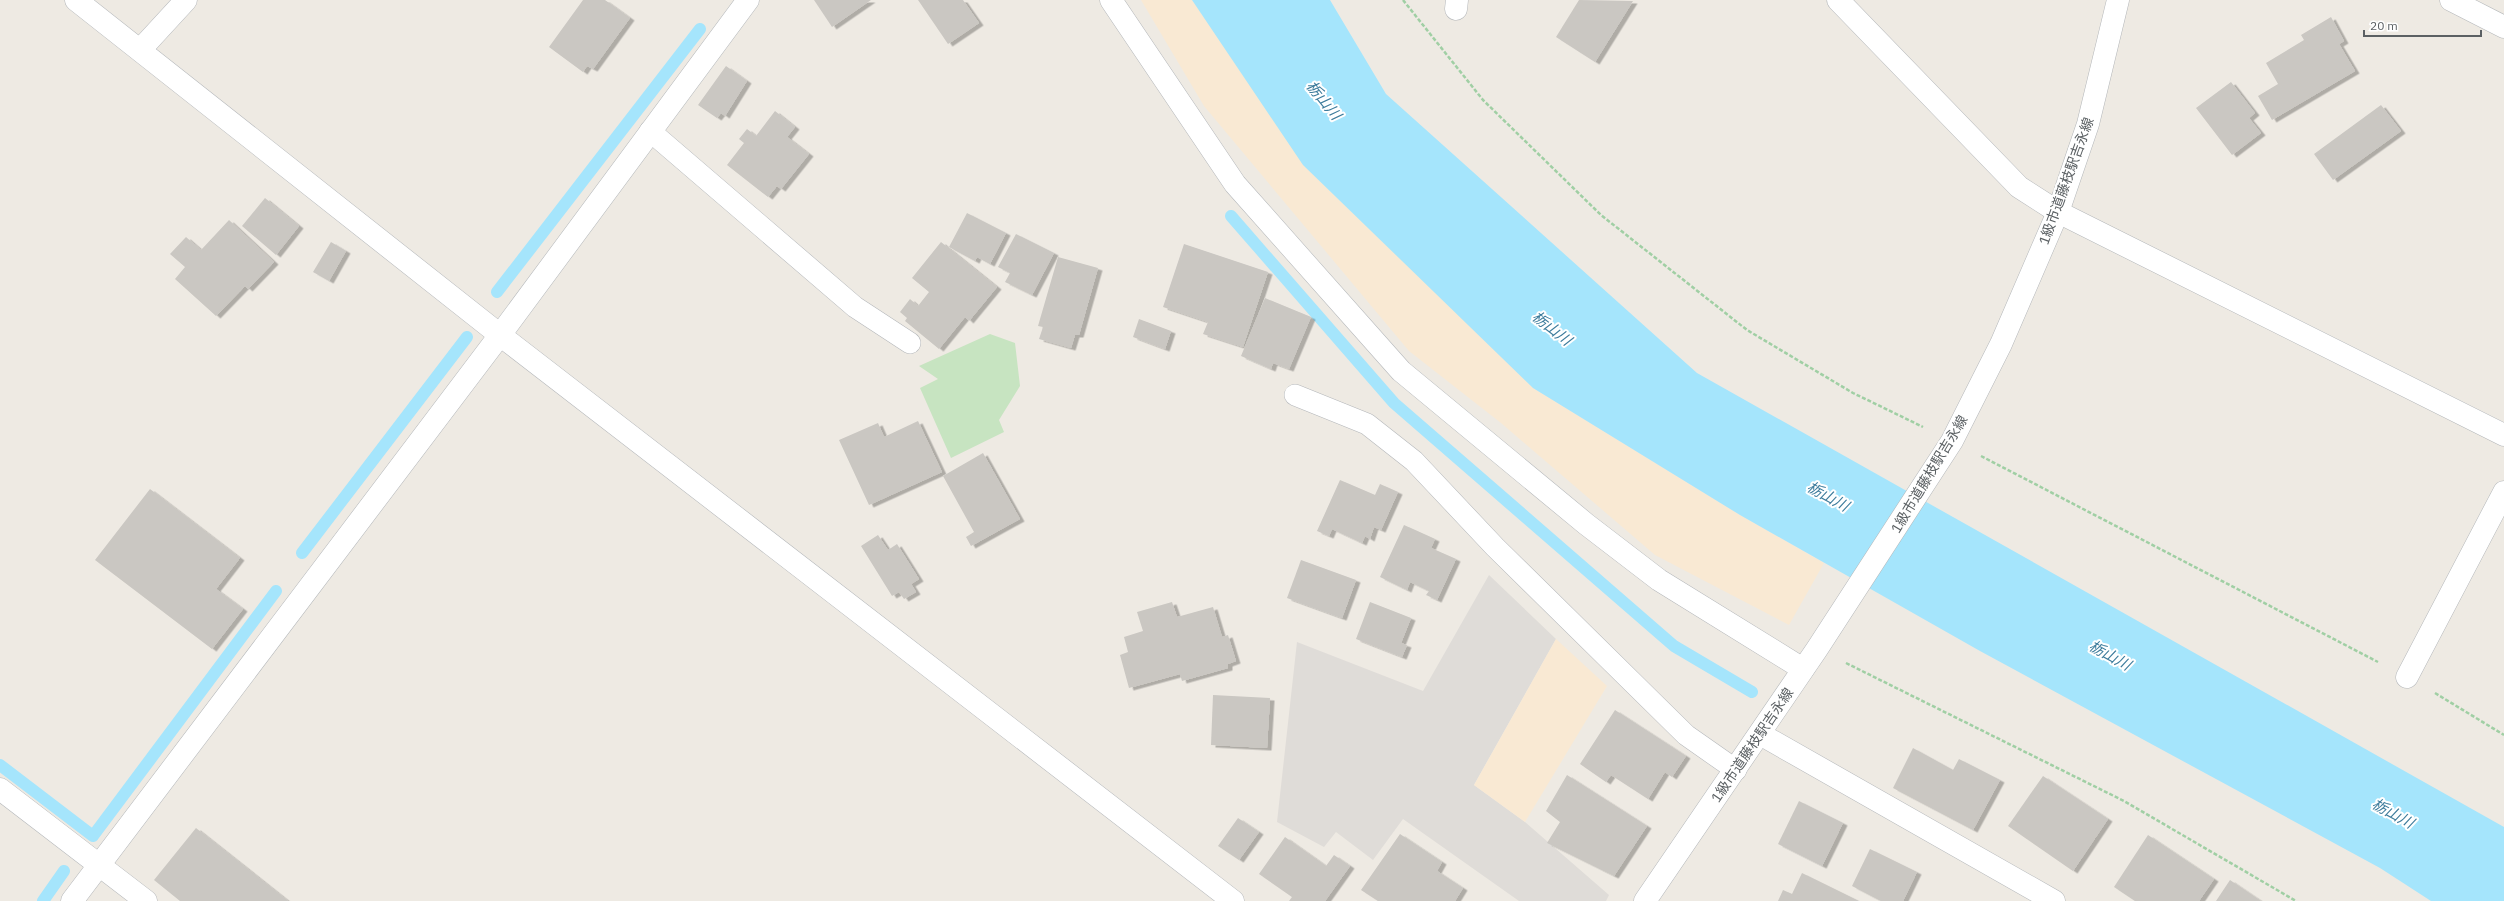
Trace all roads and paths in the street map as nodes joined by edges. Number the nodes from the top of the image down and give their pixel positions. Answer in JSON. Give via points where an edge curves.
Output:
{"nodes":[{"id":1,"x":76,"y":0,"type":"edge"},
{"id":2,"x":186,"y":0,"type":"edge"},
{"id":3,"x":748,"y":0,"type":"edge"},
{"id":4,"x":1111,"y":0,"type":"edge"},
{"id":5,"x":1403,"y":0,"type":"edge"},
{"id":6,"x":1838,"y":0,"type":"edge"},
{"id":7,"x":2118,"y":0,"type":"edge"},
{"id":8,"x":2451,"y":0,"type":"edge"},
{"id":9,"x":2504,"y":27,"type":"edge"},
{"id":10,"x":140,"y":50,"type":"junction"},
{"id":11,"x":650,"y":132,"type":"junction"},
{"id":12,"x":2058,"y":212,"type":"junction"},
{"id":13,"x":500,"y":335,"type":"junction"},
{"id":14,"x":910,"y":342,"type":"dead end"},
{"id":15,"x":1295,"y":395,"type":"dead end"},
{"id":16,"x":2504,"y":435,"type":"edge"},
{"id":17,"x":1952,"y":441,"type":"junction"},
{"id":18,"x":2504,"y":492,"type":"edge"},
{"id":19,"x":1818,"y":649,"type":"junction"},
{"id":20,"x":1803,"y":669,"type":"junction"},
{"id":21,"x":2407,"y":677,"type":"junction"},
{"id":22,"x":1760,"y":734,"type":"junction"},
{"id":23,"x":2504,"y":735,"type":"edge"},
{"id":24,"x":1736,"y":770,"type":"junction"},
{"id":25,"x":0,"y":789,"type":"edge"},
{"id":26,"x":98,"y":865,"type":"junction"},
{"id":27,"x":72,"y":901,"type":"edge"},
{"id":28,"x":146,"y":901,"type":"edge"},
{"id":29,"x":1233,"y":901,"type":"edge"},
{"id":30,"x":1645,"y":901,"type":"edge"},
{"id":31,"x":2054,"y":901,"type":"edge"},
{"id":32,"x":2296,"y":901,"type":"edge"}],
"edges":[{"from":1,"to":10,"type":"street"},
{"from":2,"to":10,"type":"street"},
{"from":3,"to":11,"type":"street"},
{"from":4,"to":20,"type":"street","via":[[1235,184],[1401,371],[1586,524],[1659,580]]},
{"from":5,"to":17,"type":"path","via":[[1484,100],[1601,215],[1747,330],[1853,393]]},
{"from":6,"to":12,"type":"street","via":[[2019,186]]},
{"from":7,"to":12,"type":"street","name":"1級市道藤枝駅吉永線","via":[[2088,124]]},
{"from":8,"to":9,"type":"street"},
{"from":10,"to":13,"type":"street"},
{"from":11,"to":13,"type":"street"},
{"from":11,"to":14,"type":"lane","via":[[855,306]]},
{"from":12,"to":16,"type":"street"},
{"from":12,"to":17,"type":"street","name":"1級市道藤枝駅吉永線","via":[[2001,344]]},
{"from":13,"to":26,"type":"street"},
{"from":13,"to":29,"type":"street"},
{"from":15,"to":24,"type":"lane","via":[[1367,424],[1414,461],[1495,546],[1686,735]]},
{"from":17,"to":19,"type":"street","name":"1級市道藤枝駅吉永線"},
{"from":17,"to":21,"type":"path"},
{"from":18,"to":21,"type":"street"},
{"from":19,"to":20,"type":"street","name":"1級市道藤枝駅吉永線"},
{"from":19,"to":32,"type":"path","via":[[2124,801]]},
{"from":20,"to":22,"type":"street","name":"1級市道藤枝駅吉永線"},
{"from":21,"to":23,"type":"path"},
{"from":22,"to":24,"type":"street","name":"1級市道藤枝駅吉永線"},
{"from":22,"to":31,"type":"street"},
{"from":24,"to":30,"type":"street","name":"1級市道藤枝駅吉永線"},
{"from":25,"to":26,"type":"street"},
{"from":26,"to":27,"type":"street"},
{"from":26,"to":28,"type":"street"}]}
